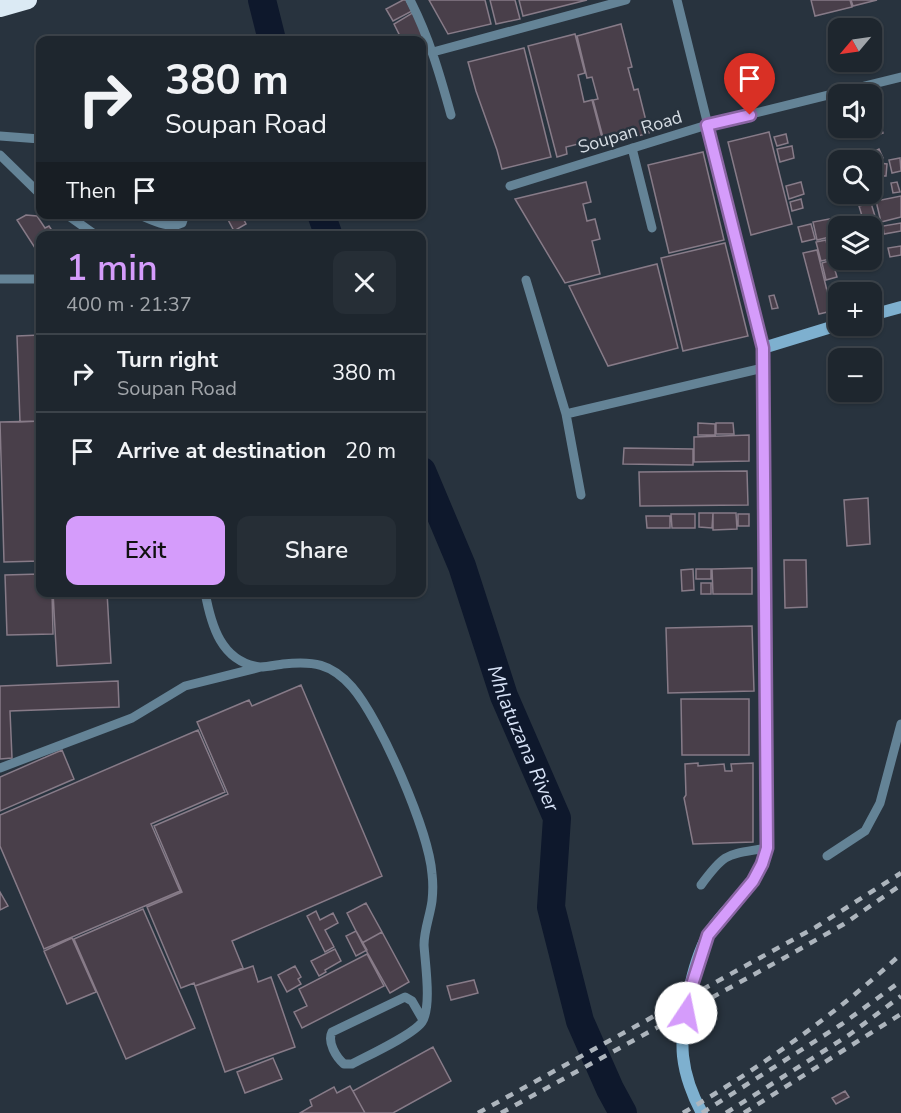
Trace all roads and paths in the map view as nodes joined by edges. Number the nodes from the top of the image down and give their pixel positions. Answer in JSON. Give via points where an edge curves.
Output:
{"nodes":[{"id":1,"x":28,"y":0,"type":"edge"},
{"id":2,"x":410,"y":0,"type":"edge"},
{"id":3,"x":626,"y":0,"type":"edge"},
{"id":4,"x":677,"y":0,"type":"edge"},
{"id":5,"x":0,"y":8,"type":"edge"},
{"id":6,"x":433,"y":52,"type":"junction"},
{"id":7,"x":901,"y":77,"type":"edge"},
{"id":8,"x":451,"y":115,"type":"dead end"},
{"id":9,"x":707,"y":125,"type":"junction"},
{"id":10,"x":0,"y":136,"type":"edge"},
{"id":11,"x":36,"y":139,"type":"edge"},
{"id":12,"x":632,"y":148,"type":"junction"},
{"id":13,"x":0,"y":155,"type":"edge"},
{"id":14,"x":510,"y":186,"type":"dead end"},
{"id":15,"x":36,"y":190,"type":"edge"},
{"id":16,"x":73,"y":219,"type":"edge"},
{"id":17,"x":155,"y":219,"type":"edge"},
{"id":18,"x":183,"y":219,"type":"edge"},
{"id":19,"x":652,"y":228,"type":"dead end"},
{"id":20,"x":90,"y":231,"type":"edge"},
{"id":21,"x":0,"y":279,"type":"edge"},
{"id":22,"x":36,"y":279,"type":"edge"},
{"id":23,"x":526,"y":280,"type":"dead end"},
{"id":24,"x":901,"y":307,"type":"edge"},
{"id":25,"x":882,"y":312,"type":"edge"},
{"id":26,"x":828,"y":328,"type":"edge"},
{"id":27,"x":763,"y":348,"type":"junction"},
{"id":28,"x":763,"y":368,"type":"junction"},
{"id":29,"x":566,"y":414,"type":"junction"},
{"id":30,"x":581,"y":495,"type":"dead end"},
{"id":31,"x":206,"y":597,"type":"edge"},
{"id":32,"x":261,"y":667,"type":"junction"},
{"id":33,"x":901,"y":724,"type":"edge"},
{"id":34,"x":0,"y":768,"type":"edge"},
{"id":35,"x":767,"y":848,"type":"junction"},
{"id":36,"x":827,"y":856,"type":"dead end"},
{"id":37,"x":701,"y":885,"type":"dead end"},
{"id":38,"x":423,"y":1020,"type":"junction"},
{"id":39,"x":702,"y":1113,"type":"edge"}],
"edges":[{"from":1,"to":5,"type":"highway"},
{"from":2,"to":6,"type":"lane"},
{"from":3,"to":6,"type":"lane"},
{"from":4,"to":9,"type":"lane"},
{"from":6,"to":8,"type":"lane"},
{"from":7,"to":9,"type":"lane","name":"Soupan Road"},
{"from":9,"to":12,"type":"lane","name":"Soupan Road"},
{"from":9,"to":27,"type":"lane"},
{"from":10,"to":11,"type":"lane"},
{"from":12,"to":14,"type":"lane","name":"Soupan Road"},
{"from":12,"to":19,"type":"lane"},
{"from":13,"to":15,"type":"lane"},
{"from":16,"to":20,"type":"lane"},
{"from":17,"to":18,"type":"lane","via":[[175,226]]},
{"from":21,"to":22,"type":"lane"},
{"from":23,"to":29,"type":"lane"},
{"from":24,"to":25,"type":"street"},
{"from":26,"to":27,"type":"street"},
{"from":27,"to":28,"type":"street"},
{"from":28,"to":29,"type":"lane"},
{"from":28,"to":35,"type":"street"},
{"from":29,"to":30,"type":"lane"},
{"from":31,"to":32,"type":"lane","via":[[215,634],[224,646],[241,660]]},
{"from":32,"to":34,"type":"lane","via":[[185,686],[132,718]]},
{"from":32,"to":38,"type":"lane","via":[[307,661],[330,669],[365,706],[402,781],[432,870],[432,900],[425,933],[427,997]]},
{"from":33,"to":36,"type":"lane","via":[[880,803],[865,831]]},
{"from":35,"to":37,"type":"lane","via":[[722,858]]},
{"from":35,"to":39,"type":"street","via":[[753,881],[708,935],[690,991],[683,1058]]},
{"from":38,"to":38,"type":"lane","via":[[411,1031],[352,1064],[341,1062],[330,1040],[335,1031],[405,997],[412,1001]]}]}
